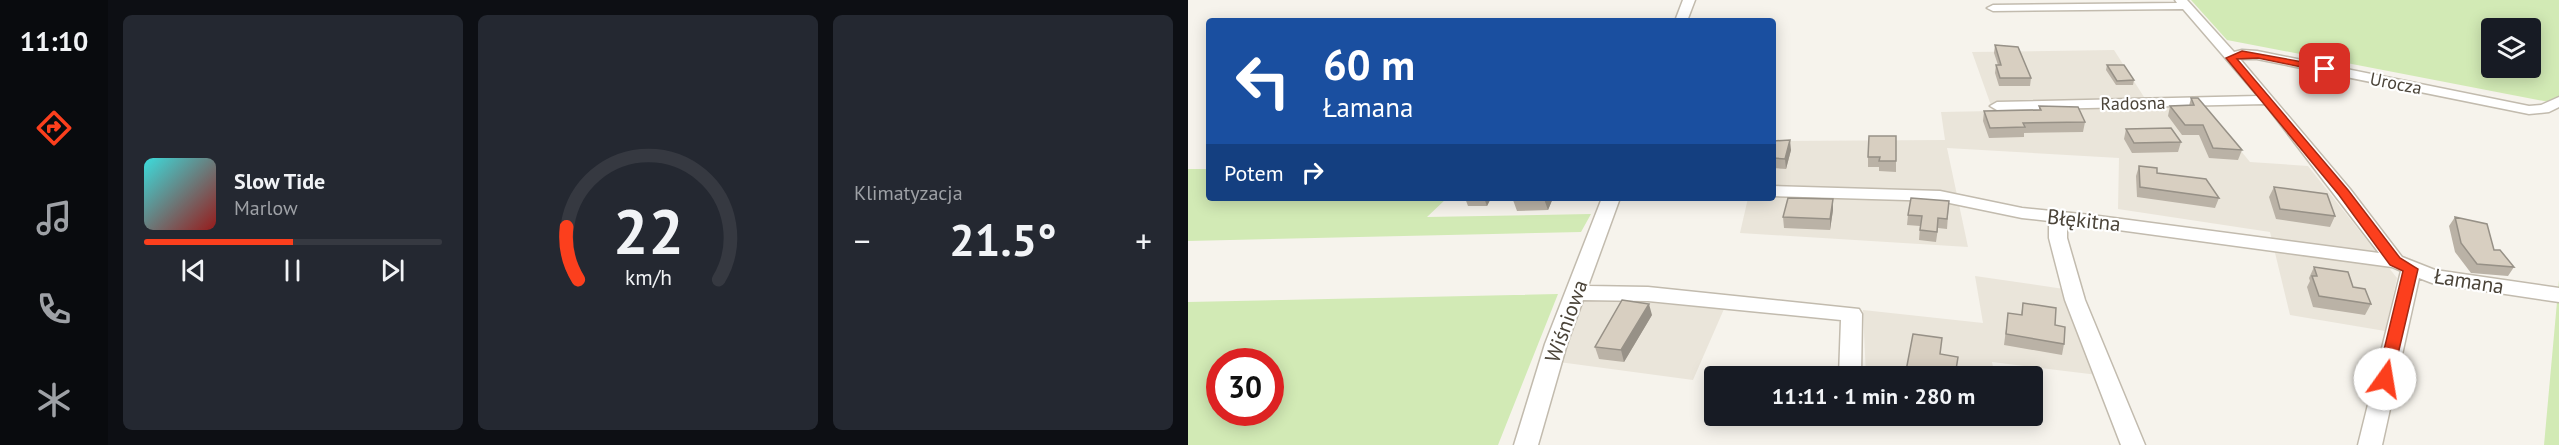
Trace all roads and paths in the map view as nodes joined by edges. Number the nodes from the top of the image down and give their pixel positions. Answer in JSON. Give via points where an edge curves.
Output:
{"nodes":[{"id":1,"x":1689,"y":0,"type":"edge"},
{"id":2,"x":2183,"y":3,"type":"edge"},
{"id":3,"x":1993,"y":8,"type":"dead end"},
{"id":4,"x":1682,"y":18,"type":"edge"},
{"id":5,"x":2231,"y":58,"type":"junction"},
{"id":6,"x":2268,"y":100,"type":"junction"},
{"id":7,"x":2559,"y":101,"type":"edge"},
{"id":8,"x":1998,"y":106,"type":"dead end"},
{"id":9,"x":1776,"y":191,"type":"edge"},
{"id":10,"x":1610,"y":201,"type":"edge"},
{"id":11,"x":2058,"y":217,"type":"junction"},
{"id":12,"x":2403,"y":265,"type":"junction"},
{"id":13,"x":1575,"y":293,"type":"junction"},
{"id":14,"x":2559,"y":295,"type":"edge"},
{"id":15,"x":1850,"y":366,"type":"edge"},
{"id":16,"x":1526,"y":445,"type":"edge"},
{"id":17,"x":2133,"y":445,"type":"edge"},
{"id":18,"x":2370,"y":445,"type":"edge"}],
"edges":[{"from":1,"to":4,"type":"street"},
{"from":2,"to":3,"type":"street"},
{"from":2,"to":5,"type":"street"},
{"from":5,"to":6,"type":"street"},
{"from":5,"to":7,"type":"street","name":"Urocza","via":[[2258,55],[2529,110],[2544,109]]},
{"from":6,"to":8,"type":"street","name":"Radosna"},
{"from":6,"to":12,"type":"street"},
{"from":9,"to":11,"type":"street","name":"Błękitna","via":[[1940,196]]},
{"from":10,"to":13,"type":"street","name":"Wiśniowa"},
{"from":11,"to":12,"type":"street","name":"Błękitna"},
{"from":11,"to":17,"type":"street","via":[[2058,238],[2075,300]]},
{"from":12,"to":14,"type":"street","name":"Łamana","via":[[2455,280]]},
{"from":12,"to":18,"type":"street"},
{"from":13,"to":15,"type":"street","via":[[1648,294],[1852,314]]},
{"from":13,"to":16,"type":"street","name":"Wiśniowa"}]}
